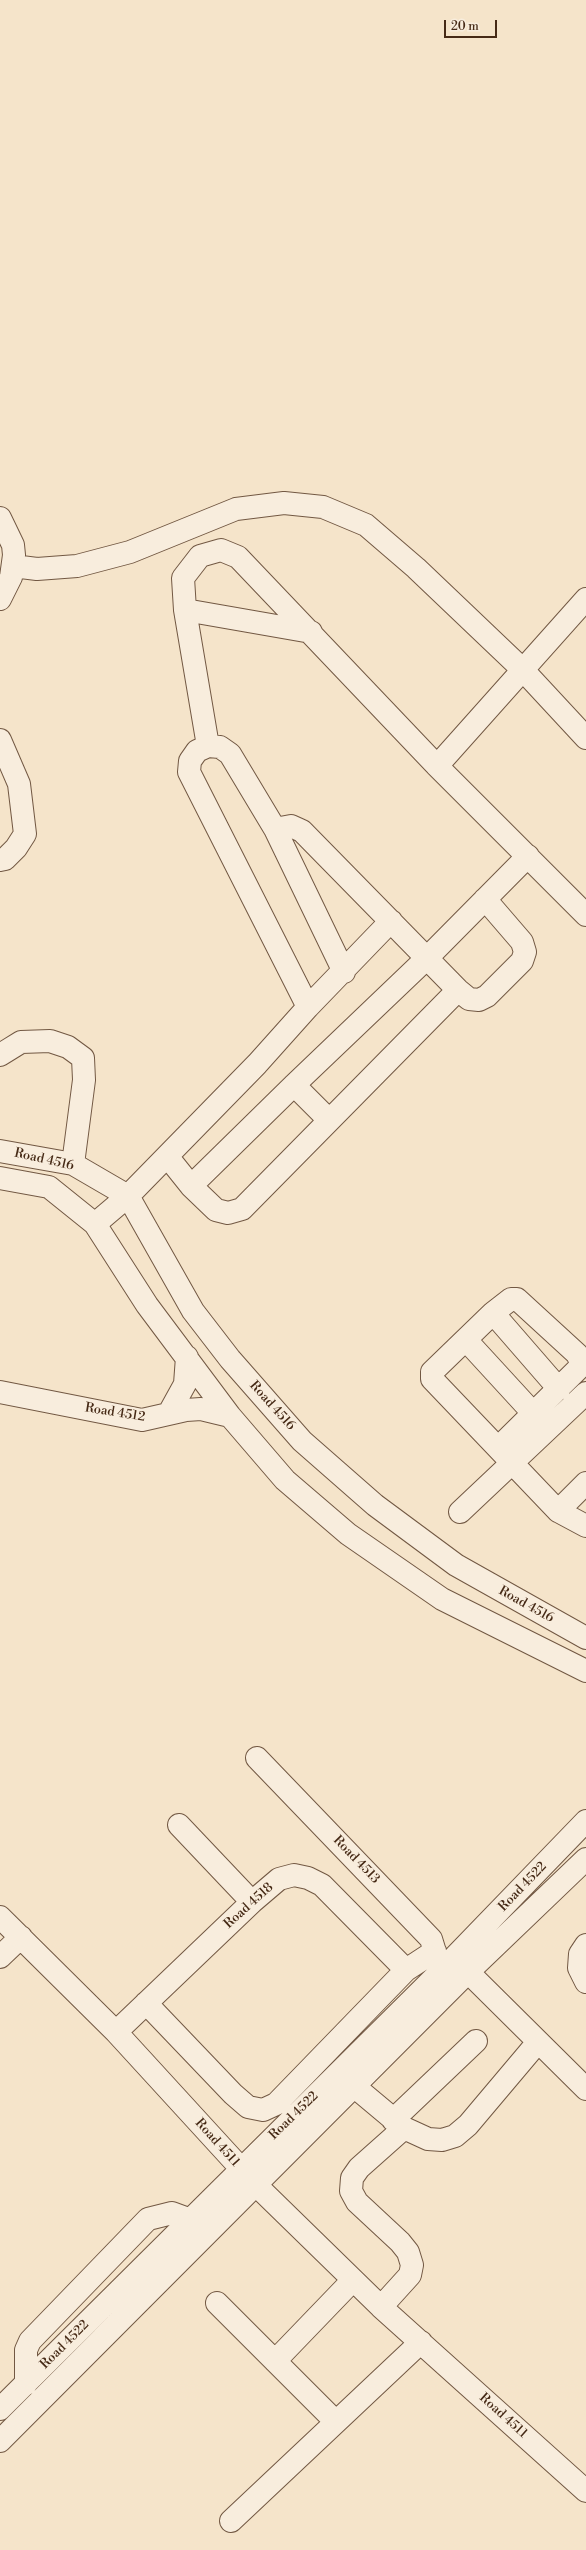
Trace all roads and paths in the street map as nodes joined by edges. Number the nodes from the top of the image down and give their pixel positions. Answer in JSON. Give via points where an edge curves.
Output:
{"nodes":[{"id":1,"x":0,"y":518,"type":"edge"},
{"id":2,"x":12,"y":566,"type":"junction"},
{"id":3,"x":0,"y":599,"type":"edge"},
{"id":4,"x":586,"y":599,"type":"edge"},
{"id":5,"x":185,"y":610,"type":"junction"},
{"id":6,"x":311,"y":632,"type":"junction"},
{"id":7,"x":522,"y":669,"type":"junction"},
{"id":8,"x":586,"y":738,"type":"edge"},
{"id":9,"x":0,"y":740,"type":"edge"},
{"id":10,"x":208,"y":746,"type":"junction"},
{"id":11,"x":437,"y":766,"type":"junction"},
{"id":12,"x":7,"y":771,"type":"edge"},
{"id":13,"x":275,"y":829,"type":"junction"},
{"id":14,"x":528,"y":856,"type":"junction"},
{"id":15,"x":0,"y":860,"type":"edge"},
{"id":16,"x":485,"y":899,"type":"junction"},
{"id":17,"x":586,"y":915,"type":"edge"},
{"id":18,"x":391,"y":921,"type":"junction"},
{"id":19,"x":427,"y":958,"type":"junction"},
{"id":20,"x":344,"y":972,"type":"junction"},
{"id":21,"x":458,"y":990,"type":"junction"},
{"id":22,"x":308,"y":1007,"type":"junction"},
{"id":23,"x":0,"y":1055,"type":"edge"},
{"id":24,"x":294,"y":1084,"type":"junction"},
{"id":25,"x":329,"y":1120,"type":"junction"},
{"id":26,"x":0,"y":1150,"type":"edge"},
{"id":27,"x":167,"y":1156,"type":"junction"},
{"id":28,"x":73,"y":1164,"type":"junction"},
{"id":29,"x":0,"y":1178,"type":"edge"},
{"id":30,"x":191,"y":1186,"type":"junction"},
{"id":31,"x":128,"y":1196,"type":"junction"},
{"id":32,"x":94,"y":1224,"type":"junction"},
{"id":33,"x":493,"y":1313,"type":"junction"},
{"id":34,"x":466,"y":1340,"type":"junction"},
{"id":35,"x":187,"y":1357,"type":"junction"},
{"id":36,"x":559,"y":1389,"type":"junction"},
{"id":37,"x":0,"y":1392,"type":"edge"},
{"id":38,"x":586,"y":1393,"type":"edge"},
{"id":39,"x":169,"y":1413,"type":"junction"},
{"id":40,"x":533,"y":1414,"type":"junction"},
{"id":41,"x":230,"y":1416,"type":"junction"},
{"id":42,"x":505,"y":1455,"type":"junction"},
{"id":43,"x":586,"y":1483,"type":"edge"},
{"id":44,"x":558,"y":1511,"type":"junction"},
{"id":45,"x":460,"y":1512,"type":"dead end"},
{"id":46,"x":586,"y":1526,"type":"edge"},
{"id":47,"x":586,"y":1638,"type":"edge"},
{"id":48,"x":586,"y":1671,"type":"edge"},
{"id":49,"x":257,"y":1758,"type":"dead end"},
{"id":50,"x":586,"y":1821,"type":"edge"},
{"id":51,"x":179,"y":1826,"type":"dead end"},
{"id":52,"x":586,"y":1858,"type":"edge"},
{"id":53,"x":252,"y":1902,"type":"junction"},
{"id":54,"x":0,"y":1917,"type":"edge"},
{"id":55,"x":21,"y":1937,"type":"junction"},
{"id":56,"x":468,"y":1944,"type":"junction"},
{"id":57,"x":433,"y":1945,"type":"junction"},
{"id":58,"x":586,"y":1945,"type":"edge"},
{"id":59,"x":0,"y":1957,"type":"edge"},
{"id":60,"x":406,"y":1970,"type":"junction"},
{"id":61,"x":441,"y":1971,"type":"junction"},
{"id":62,"x":468,"y":1972,"type":"junction"},
{"id":63,"x":586,"y":1982,"type":"edge"},
{"id":64,"x":146,"y":2003,"type":"junction"},
{"id":65,"x":116,"y":2032,"type":"junction"},
{"id":66,"x":476,"y":2041,"type":"dead end"},
{"id":67,"x":538,"y":2042,"type":"junction"},
{"id":68,"x":355,"y":2087,"type":"junction"},
{"id":69,"x":586,"y":2089,"type":"edge"},
{"id":70,"x":398,"y":2124,"type":"junction"},
{"id":71,"x":240,"y":2168,"type":"junction"},
{"id":72,"x":257,"y":2186,"type":"junction"},
{"id":73,"x":191,"y":2220,"type":"junction"},
{"id":74,"x":353,"y":2280,"type":"junction"},
{"id":75,"x":217,"y":2304,"type":"dead end"},
{"id":76,"x":381,"y":2307,"type":"junction"},
{"id":77,"x":421,"y":2342,"type":"junction"},
{"id":78,"x":275,"y":2361,"type":"junction"},
{"id":79,"x":26,"y":2384,"type":"junction"},
{"id":80,"x":0,"y":2409,"type":"edge"},
{"id":81,"x":335,"y":2421,"type":"junction"},
{"id":82,"x":0,"y":2441,"type":"edge"},
{"id":83,"x":586,"y":2491,"type":"edge"},
{"id":84,"x":231,"y":2522,"type":"dead end"}],
"edges":[{"from":1,"to":2,"type":"street","via":[[12,545]]},
{"from":2,"to":3,"type":"street","via":[[12,577]]},
{"from":2,"to":7,"type":"street","via":[[37,569],[77,566],[130,552],[236,509],[284,503],[323,507],[366,525],[416,568]]},
{"from":4,"to":7,"type":"street"},
{"from":5,"to":6,"type":"street"},
{"from":5,"to":6,"type":"street","via":[[184,578],[200,556],[221,550],[238,557]]},
{"from":5,"to":10,"type":"street"},
{"from":6,"to":11,"type":"street"},
{"from":7,"to":8,"type":"street"},
{"from":7,"to":11,"type":"street"},
{"from":9,"to":12,"type":"street"},
{"from":10,"to":13,"type":"street","via":[[220,747],[230,754]]},
{"from":10,"to":22,"type":"street","via":[[197,751],[190,761],[189,772]]},
{"from":11,"to":14,"type":"street"},
{"from":12,"to":15,"type":"street","via":[[19,784],[25,834],[16,848],[5,859]]},
{"from":13,"to":18,"type":"street","via":[[291,826],[302,831]]},
{"from":13,"to":20,"type":"street"},
{"from":14,"to":16,"type":"street"},
{"from":14,"to":17,"type":"street"},
{"from":16,"to":19,"type":"street"},
{"from":16,"to":21,"type":"street","via":[[522,942],[522,961],[487,996],[479,1000],[469,999]]},
{"from":18,"to":19,"type":"street"},
{"from":18,"to":20,"type":"street"},
{"from":19,"to":21,"type":"street"},
{"from":19,"to":24,"type":"street"},
{"from":20,"to":22,"type":"street"},
{"from":21,"to":25,"type":"street"},
{"from":22,"to":27,"type":"street","via":[[257,1064]]},
{"from":23,"to":28,"type":"street","via":[[21,1042],[50,1041],[68,1047],[83,1058],[84,1080]]},
{"from":24,"to":25,"type":"street"},
{"from":24,"to":30,"type":"street"},
{"from":25,"to":30,"type":"street","via":[[242,1209],[228,1213],[216,1210]]},
{"from":26,"to":28,"type":"street","name":"Road 4516"},
{"from":27,"to":30,"type":"street"},
{"from":27,"to":31,"type":"street"},
{"from":28,"to":31,"type":"street","name":"Road 4516"},
{"from":29,"to":32,"type":"street","name":"Road 4516","via":[[49,1187]]},
{"from":31,"to":32,"type":"street"},
{"from":31,"to":47,"type":"street","name":"Road 4516","via":[[193,1311],[230,1359],[302,1441],[375,1505],[456,1566]]},
{"from":32,"to":35,"type":"street","name":"Road 4516","via":[[147,1305]]},
{"from":33,"to":34,"type":"street"},
{"from":33,"to":36,"type":"street"},
{"from":33,"to":36,"type":"street","via":[[511,1299],[517,1299],[577,1354],[581,1362],[578,1369]]},
{"from":34,"to":40,"type":"street"},
{"from":34,"to":42,"type":"street","via":[[432,1372],[432,1379]]},
{"from":35,"to":39,"type":"street","via":[[185,1384]]},
{"from":35,"to":41,"type":"street","name":"Road 4516"},
{"from":36,"to":40,"type":"street"},
{"from":37,"to":39,"type":"street","name":"Road 4512","via":[[142,1420]]},
{"from":38,"to":42,"type":"street"},
{"from":39,"to":41,"type":"street","name":"Road 4512","via":[[201,1409]]},
{"from":40,"to":42,"type":"street"},
{"from":41,"to":48,"type":"street","name":"Road 4516","via":[[285,1480],[348,1534],[442,1599]]},
{"from":42,"to":44,"type":"street"},
{"from":42,"to":45,"type":"street"},
{"from":43,"to":44,"type":"street"},
{"from":44,"to":46,"type":"street"},
{"from":49,"to":57,"type":"street","name":"Road 4513"},
{"from":50,"to":56,"type":"street","name":"Road 4522"},
{"from":51,"to":53,"type":"street"},
{"from":52,"to":62,"type":"street","name":"Road 4522"},
{"from":53,"to":60,"type":"street","name":"Road 4518","via":[[279,1879],[294,1875],[308,1878],[322,1885],[340,1901]]},
{"from":53,"to":64,"type":"street","name":"Road 4518"},
{"from":54,"to":55,"type":"street","name":"Road 4511"},
{"from":55,"to":59,"type":"street"},
{"from":55,"to":65,"type":"street","name":"Road 4511"},
{"from":56,"to":57,"type":"street"},
{"from":56,"to":61,"type":"street","name":"Road 4522"},
{"from":57,"to":60,"type":"street"},
{"from":57,"to":61,"type":"street","name":"Road 4513"},
{"from":58,"to":63,"type":"street","via":[[580,1954],[579,1968]]},
{"from":60,"to":64,"type":"street","via":[[276,2104],[263,2110],[248,2107],[233,2094]]},
{"from":61,"to":71,"type":"street","name":"Road 4522"},
{"from":62,"to":67,"type":"street"},
{"from":62,"to":68,"type":"street","name":"Road 4522"},
{"from":64,"to":65,"type":"street","name":"Road 4518"},
{"from":65,"to":71,"type":"street","name":"Road 4511"},
{"from":66,"to":70,"type":"street"},
{"from":67,"to":69,"type":"street"},
{"from":67,"to":70,"type":"street","via":[[468,2125],[455,2136],[442,2140],[428,2139]]},
{"from":68,"to":70,"type":"street"},
{"from":68,"to":72,"type":"street","name":"Road 4522"},
{"from":70,"to":76,"type":"street","via":[[352,2178],[351,2191],[357,2202],[400,2242],[408,2252],[412,2265],[410,2275]]},
{"from":71,"to":72,"type":"street","name":"Road 4511"},
{"from":71,"to":73,"type":"street","name":"Road 4522"},
{"from":72,"to":74,"type":"street","name":"Road 4511"},
{"from":72,"to":82,"type":"street","name":"Road 4522"},
{"from":73,"to":79,"type":"street","name":"Road 4522"},
{"from":73,"to":79,"type":"street","via":[[172,2213],[148,2220],[30,2341],[26,2350]]},
{"from":74,"to":76,"type":"street","name":"Road 4511"},
{"from":74,"to":78,"type":"street"},
{"from":75,"to":78,"type":"street"},
{"from":76,"to":77,"type":"street","name":"Road 4511"},
{"from":77,"to":81,"type":"street"},
{"from":77,"to":83,"type":"street","name":"Road 4511"},
{"from":78,"to":81,"type":"street"},
{"from":79,"to":80,"type":"street","name":"Road 4522"},
{"from":81,"to":84,"type":"street"}]}
